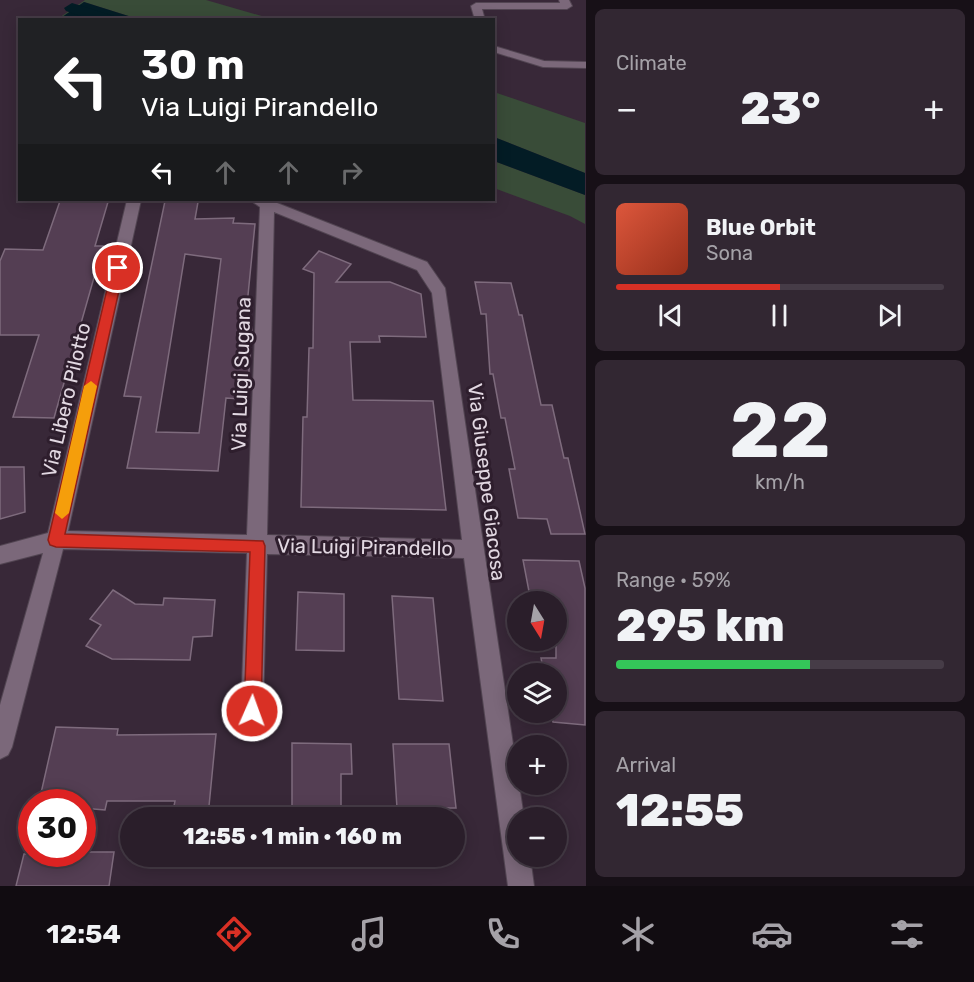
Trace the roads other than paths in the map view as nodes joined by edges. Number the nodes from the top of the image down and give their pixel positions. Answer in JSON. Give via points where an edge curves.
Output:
{"nodes":[{"id":1,"x":564,"y":0,"type":"edge"},
{"id":2,"x":479,"y":18,"type":"edge"},
{"id":3,"x":495,"y":49,"type":"edge"},
{"id":4,"x":585,"y":65,"type":"edge"},
{"id":5,"x":134,"y":201,"type":"edge"},
{"id":6,"x":261,"y":202,"type":"edge"},
{"id":7,"x":56,"y":540,"type":"junction"},
{"id":8,"x":257,"y":546,"type":"junction"},
{"id":9,"x":473,"y":549,"type":"junction"},
{"id":10,"x":0,"y":555,"type":"edge"},
{"id":11,"x":252,"y":711,"type":"dead end"},
{"id":12,"x":0,"y":747,"type":"edge"},
{"id":13,"x":521,"y":886,"type":"edge"}],
"edges":[{"from":1,"to":2,"type":"street","via":[[567,6],[476,6]]},
{"from":3,"to":4,"type":"street","via":[[543,64]]},
{"from":5,"to":7,"type":"street","name":"Via Libero Pilotto"},
{"from":6,"to":8,"type":"street","name":"Via Luigi Sugana"},
{"from":6,"to":9,"type":"street","name":"Via Giuseppe Giacosa","via":[[422,266],[440,292]]},
{"from":7,"to":8,"type":"street","name":"Via Luigi Pirandello"},
{"from":7,"to":10,"type":"street","name":"Via Luigi Pirandello"},
{"from":7,"to":12,"type":"street"},
{"from":8,"to":9,"type":"street","name":"Via Luigi Pirandello"},
{"from":8,"to":11,"type":"street","name":"Via Luigi Pirandello"},
{"from":9,"to":13,"type":"street","name":"Via Giuseppe Giacosa"}]}
